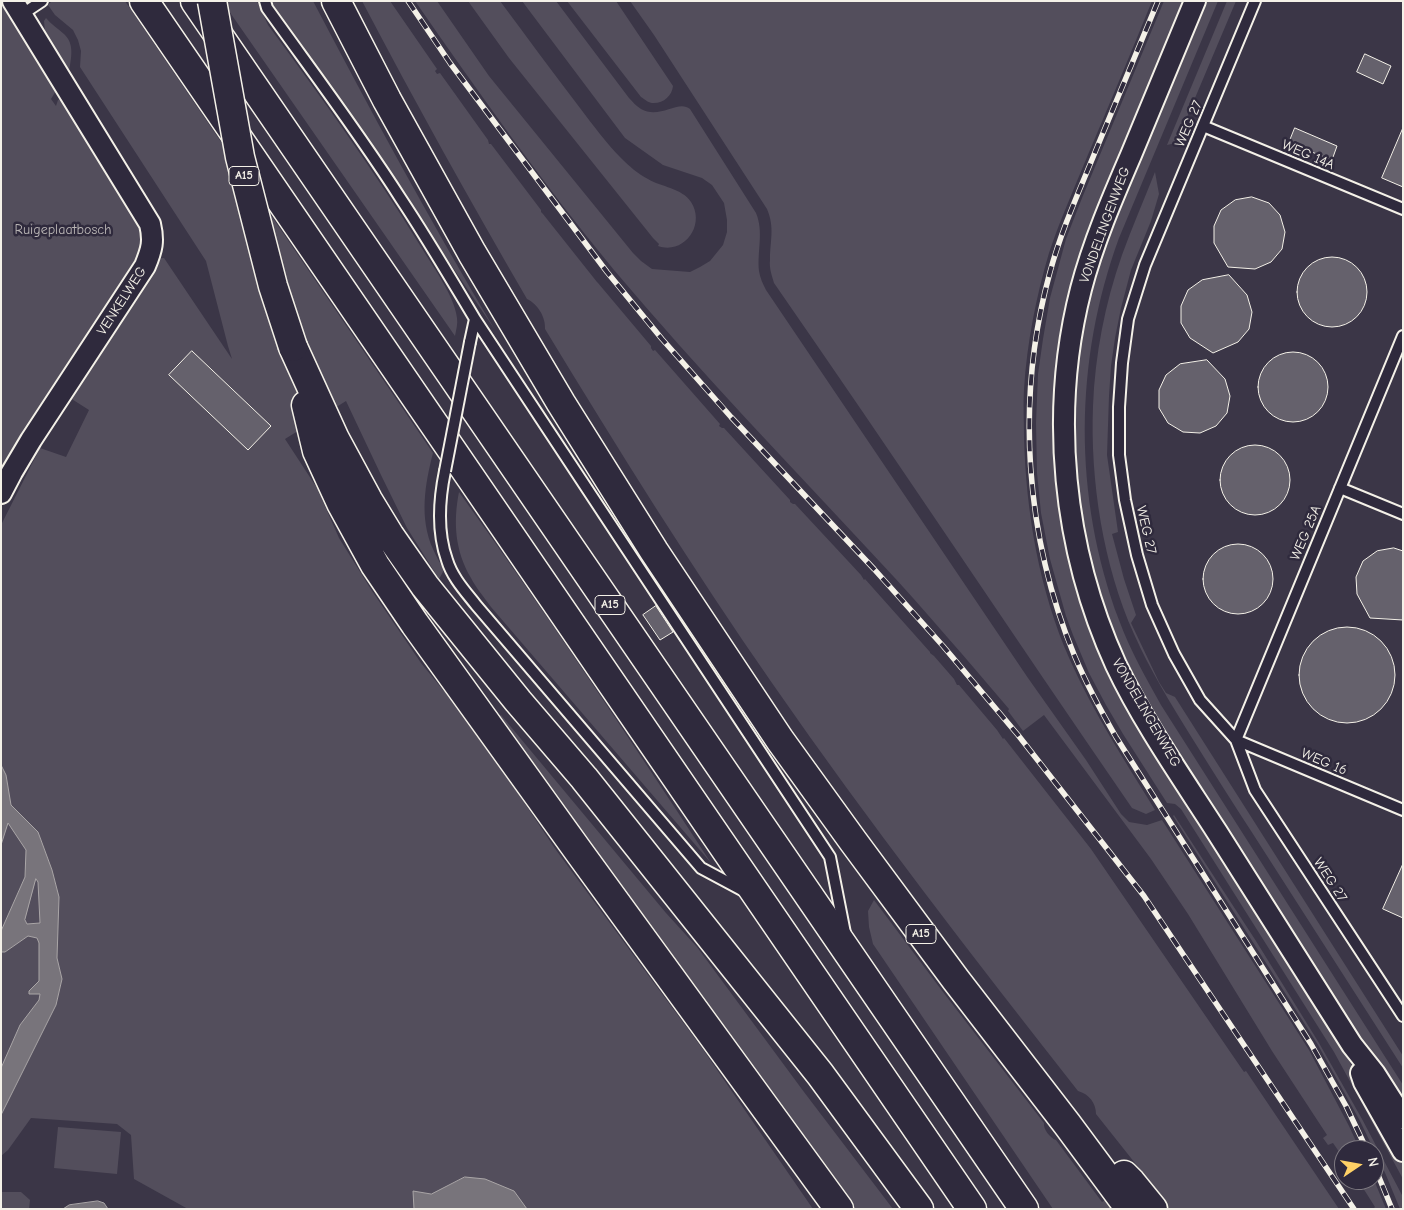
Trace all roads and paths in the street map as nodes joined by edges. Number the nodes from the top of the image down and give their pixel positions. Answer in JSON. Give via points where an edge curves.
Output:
{"nodes":[{"id":1,"x":42,"y":1,"type":"edge"},
{"id":2,"x":144,"y":1,"type":"edge"},
{"id":3,"x":195,"y":1,"type":"edge"},
{"id":4,"x":212,"y":1,"type":"edge"},
{"id":5,"x":265,"y":1,"type":"edge"},
{"id":6,"x":336,"y":1,"type":"edge"},
{"id":7,"x":1195,"y":1,"type":"edge"},
{"id":8,"x":1255,"y":1,"type":"edge"},
{"id":9,"x":17,"y":8,"type":"edge"},
{"id":10,"x":1203,"y":126,"type":"junction"},
{"id":11,"x":1403,"y":209,"type":"edge"},
{"id":12,"x":475,"y":319,"type":"junction"},
{"id":13,"x":1403,"y":336,"type":"edge"},
{"id":14,"x":326,"y":445,"type":"junction"},
{"id":15,"x":1340,"y":488,"type":"junction"},
{"id":16,"x":1,"y":493,"type":"edge"},
{"id":17,"x":1403,"y":514,"type":"edge"},
{"id":18,"x":1236,"y":740,"type":"junction"},
{"id":19,"x":1403,"y":810,"type":"edge"},
{"id":20,"x":762,"y":901,"type":"junction"},
{"id":21,"x":850,"y":954,"type":"junction"},
{"id":22,"x":1403,"y":1016,"type":"edge"},
{"id":23,"x":1352,"y":1045,"type":"junction"},
{"id":24,"x":1403,"y":1118,"type":"edge"},
{"id":25,"x":1403,"y":1150,"type":"edge"},
{"id":26,"x":1126,"y":1194,"type":"edge"},
{"id":27,"x":839,"y":1209,"type":"edge"},
{"id":28,"x":920,"y":1209,"type":"edge"},
{"id":29,"x":972,"y":1209,"type":"edge"},
{"id":30,"x":1024,"y":1209,"type":"edge"},
{"id":31,"x":1153,"y":1209,"type":"edge"}],
"edges":[{"from":1,"to":9,"type":"lane"},
{"from":2,"to":20,"type":"highway","number":"A15"},
{"from":3,"to":21,"type":"highway","number":"A15"},
{"from":4,"to":14,"type":"highway","number":"A15","bridge":true,"via":[[240,157],[274,286]]},
{"from":5,"to":12,"type":"lane","via":[[400,197]]},
{"from":6,"to":26,"type":"highway","number":"A15","via":[[472,253],[654,551],[780,740],[853,841],[1067,1124]]},
{"from":7,"to":23,"type":"street","name":"VONDELINGENWEG","via":[[1108,209],[1081,289],[1070,344],[1065,400],[1064,446],[1068,491],[1085,580],[1103,633],[1126,685]]},
{"from":8,"to":10,"type":"lane","name":"WEG 27"},
{"from":9,"to":16,"type":"street","name":"VENKELWEG","via":[[150,224],[153,237],[146,266],[31,440]]},
{"from":10,"to":11,"type":"lane","name":"WEG 14A"},
{"from":10,"to":18,"type":"lane","name":"WEG 27","via":[[1145,265],[1128,319],[1122,363],[1118,455],[1137,555],[1152,605],[1200,700]]},
{"from":12,"to":20,"type":"lane","bridge":true,"via":[[440,510],[447,560],[460,585],[476,605],[701,868]]},
{"from":12,"to":21,"type":"lane","via":[[830,856]]},
{"from":13,"to":15,"type":"lane","name":"WEG 25A"},
{"from":14,"to":27,"type":"highway","number":"A15","via":[[341,503],[375,565]]},
{"from":14,"to":28,"type":"highway","number":"A15","via":[[368,500],[425,586],[584,778],[820,1074]]},
{"from":15,"to":17,"type":"lane"},
{"from":15,"to":18,"type":"lane","name":"WEG 25A"},
{"from":18,"to":19,"type":"lane","name":"WEG 16"},
{"from":18,"to":22,"type":"lane","name":"WEG 27","via":[[1255,790]]},
{"from":20,"to":29,"type":"highway","number":"A15"},
{"from":21,"to":30,"type":"highway","number":"A15"},
{"from":23,"to":24,"type":"street","name":"VONDELINGENWEG"},
{"from":23,"to":25,"type":"street","name":"VONDELINGENWEG","via":[[1364,1082]]},
{"from":26,"to":31,"type":"highway","number":"A15"}]}
